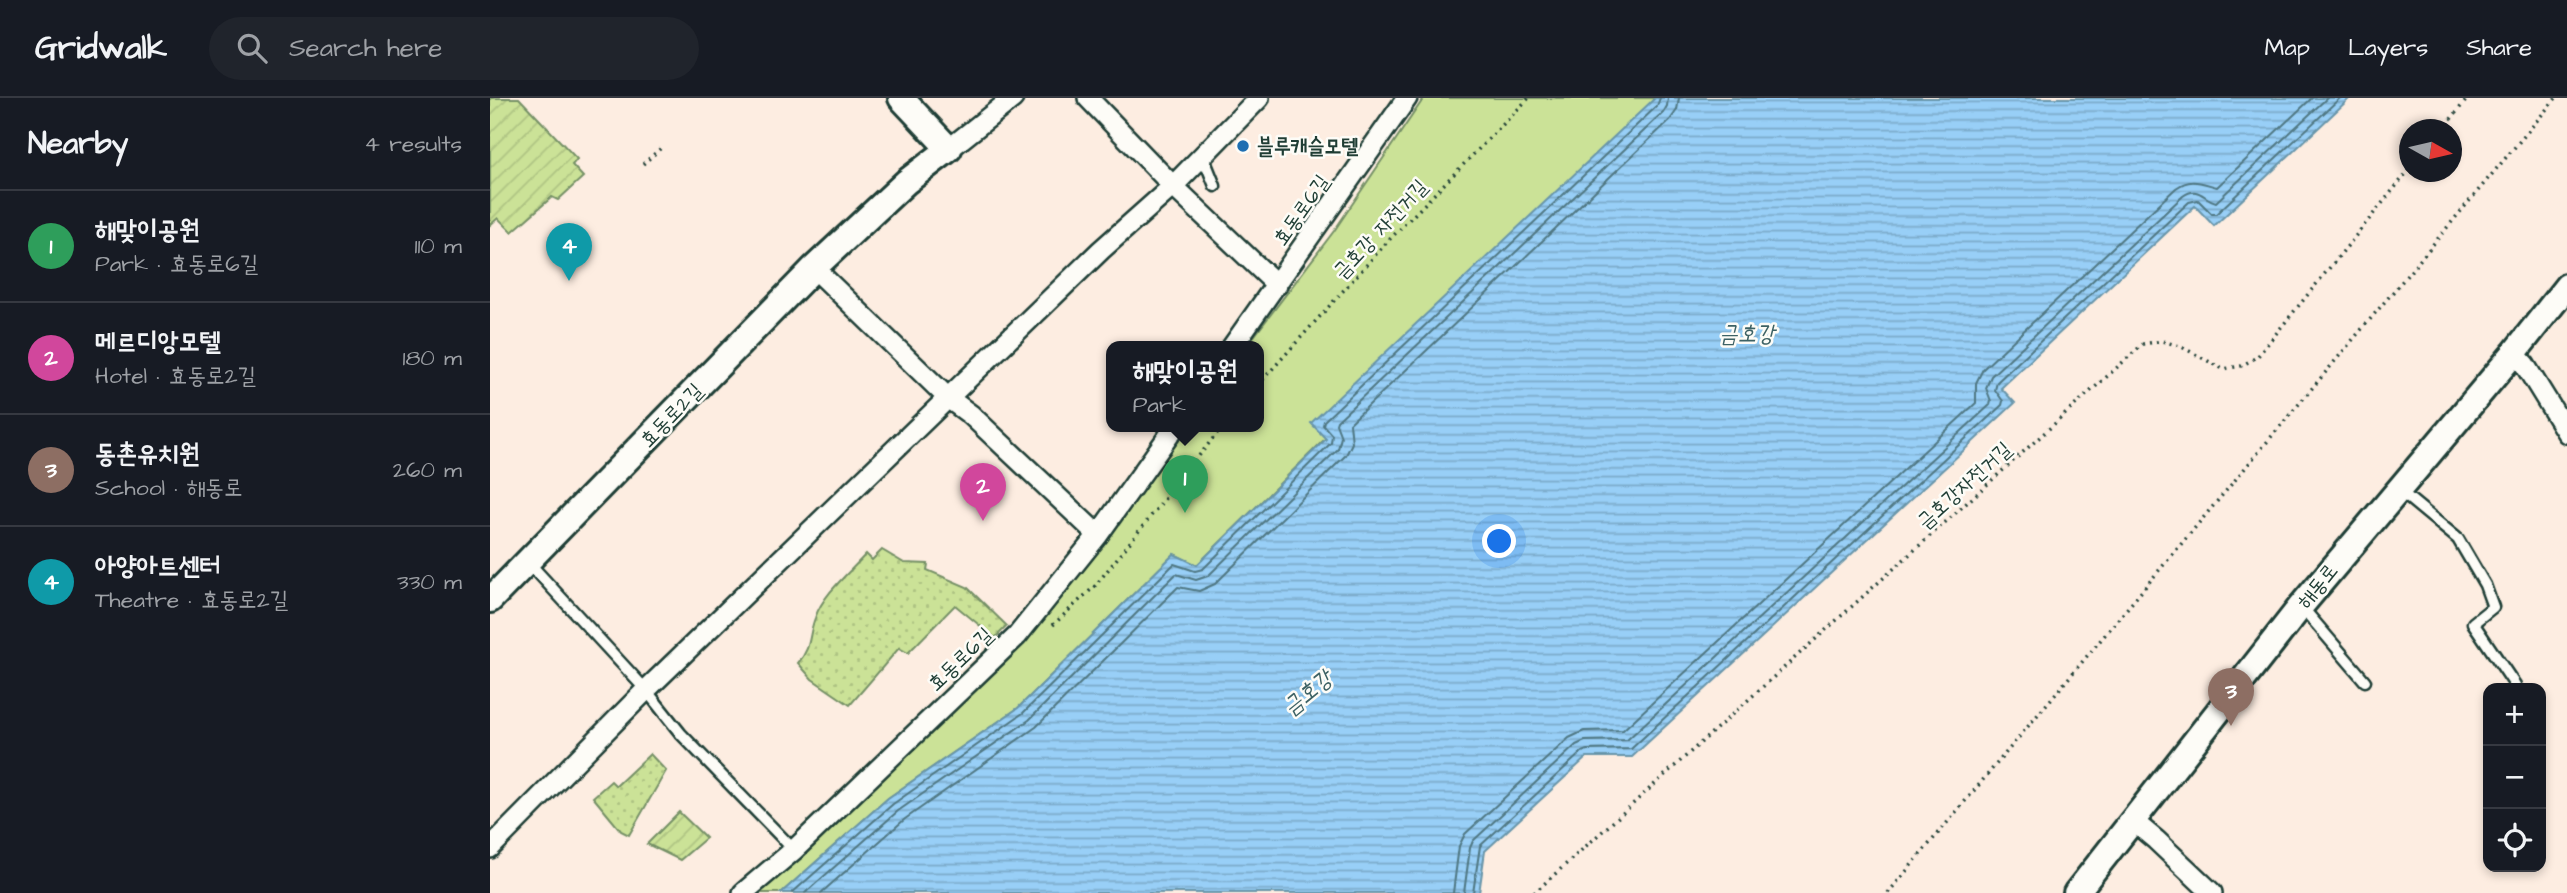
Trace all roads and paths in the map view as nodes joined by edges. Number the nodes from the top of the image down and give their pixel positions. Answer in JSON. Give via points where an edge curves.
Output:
{"nodes":[{"id":1,"x":901,"y":98,"type":"edge"},
{"id":2,"x":1013,"y":98,"type":"edge"},
{"id":3,"x":1088,"y":98,"type":"edge"},
{"id":4,"x":1259,"y":98,"type":"edge"},
{"id":5,"x":1407,"y":98,"type":"edge"},
{"id":6,"x":1529,"y":98,"type":"edge"},
{"id":7,"x":2468,"y":98,"type":"edge"},
{"id":8,"x":2556,"y":98,"type":"edge"},
{"id":9,"x":2451,"y":119,"type":"edge"},
{"id":10,"x":661,"y":148,"type":"dead end"},
{"id":11,"x":949,"y":149,"type":"junction"},
{"id":12,"x":1203,"y":156,"type":"junction"},
{"id":13,"x":643,"y":164,"type":"dead end"},
{"id":14,"x":2399,"y":182,"type":"edge"},
{"id":15,"x":1173,"y":186,"type":"junction"},
{"id":16,"x":1215,"y":186,"type":"dead end"},
{"id":17,"x":814,"y":268,"type":"junction"},
{"id":18,"x":1278,"y":285,"type":"junction"},
{"id":19,"x":2567,"y":286,"type":"edge"},
{"id":20,"x":1236,"y":341,"type":"edge"},
{"id":21,"x":2514,"y":353,"type":"junction"},
{"id":22,"x":1264,"y":378,"type":"edge"},
{"id":23,"x":948,"y":398,"type":"junction"},
{"id":24,"x":1171,"y":432,"type":"edge"},
{"id":25,"x":2567,"y":433,"type":"edge"},
{"id":26,"x":2397,"y":489,"type":"junction"},
{"id":27,"x":1098,"y":535,"type":"junction"},
{"id":28,"x":528,"y":562,"type":"junction"},
{"id":29,"x":490,"y":600,"type":"edge"},
{"id":30,"x":2301,"y":606,"type":"junction"},
{"id":31,"x":2365,"y":681,"type":"dead end"},
{"id":32,"x":2514,"y":683,"type":"edge"},
{"id":33,"x":646,"y":690,"type":"junction"},
{"id":34,"x":2132,"y":820,"type":"junction"},
{"id":35,"x":490,"y":848,"type":"edge"},
{"id":36,"x":794,"y":850,"type":"junction"},
{"id":37,"x":743,"y":893,"type":"edge"},
{"id":38,"x":1534,"y":893,"type":"edge"},
{"id":39,"x":1888,"y":893,"type":"edge"},
{"id":40,"x":2076,"y":893,"type":"edge"},
{"id":41,"x":2212,"y":893,"type":"edge"}],
"edges":[{"from":1,"to":11,"type":"street"},
{"from":2,"to":11,"type":"street"},
{"from":3,"to":15,"type":"street"},
{"from":4,"to":12,"type":"street"},
{"from":5,"to":18,"type":"street","name":"효동로6길"},
{"from":6,"to":22,"type":"path","name":"금호강 자전거길","via":[[1389,240]]},
{"from":7,"to":9,"type":"path"},
{"from":8,"to":39,"type":"path"},
{"from":10,"to":13,"type":"path"},
{"from":11,"to":17,"type":"street","name":"효동로2길","via":[[906,182]]},
{"from":12,"to":15,"type":"street"},
{"from":12,"to":16,"type":"lane"},
{"from":14,"to":38,"type":"path","name":"금호강자전거길","via":[[2257,357],[2223,369],[2180,346],[2162,341],[2143,344]]},
{"from":15,"to":18,"type":"street"},
{"from":15,"to":23,"type":"street"},
{"from":17,"to":23,"type":"street"},
{"from":17,"to":28,"type":"street","name":"효동로2길"},
{"from":18,"to":20,"type":"street","name":"효동로6길"},
{"from":19,"to":21,"type":"street","name":"해동로"},
{"from":21,"to":25,"type":"street"},
{"from":21,"to":26,"type":"street","name":"해동로"},
{"from":23,"to":27,"type":"street"},
{"from":23,"to":33,"type":"street"},
{"from":24,"to":27,"type":"street","name":"효동로6길"},
{"from":26,"to":30,"type":"street","name":"해동로"},
{"from":26,"to":32,"type":"lane","via":[[2458,539],[2493,607],[2473,623]]},
{"from":27,"to":36,"type":"street","name":"효동로6길","via":[[1017,636]]},
{"from":28,"to":29,"type":"street","name":"효동로2길"},
{"from":28,"to":33,"type":"lane"},
{"from":30,"to":31,"type":"lane"},
{"from":30,"to":34,"type":"street","name":"해동로"},
{"from":33,"to":35,"type":"street"},
{"from":33,"to":36,"type":"lane","via":[[681,734]]},
{"from":34,"to":40,"type":"street","name":"해동로"},
{"from":34,"to":41,"type":"street"},
{"from":36,"to":37,"type":"street","name":"효동로6길"}]}
